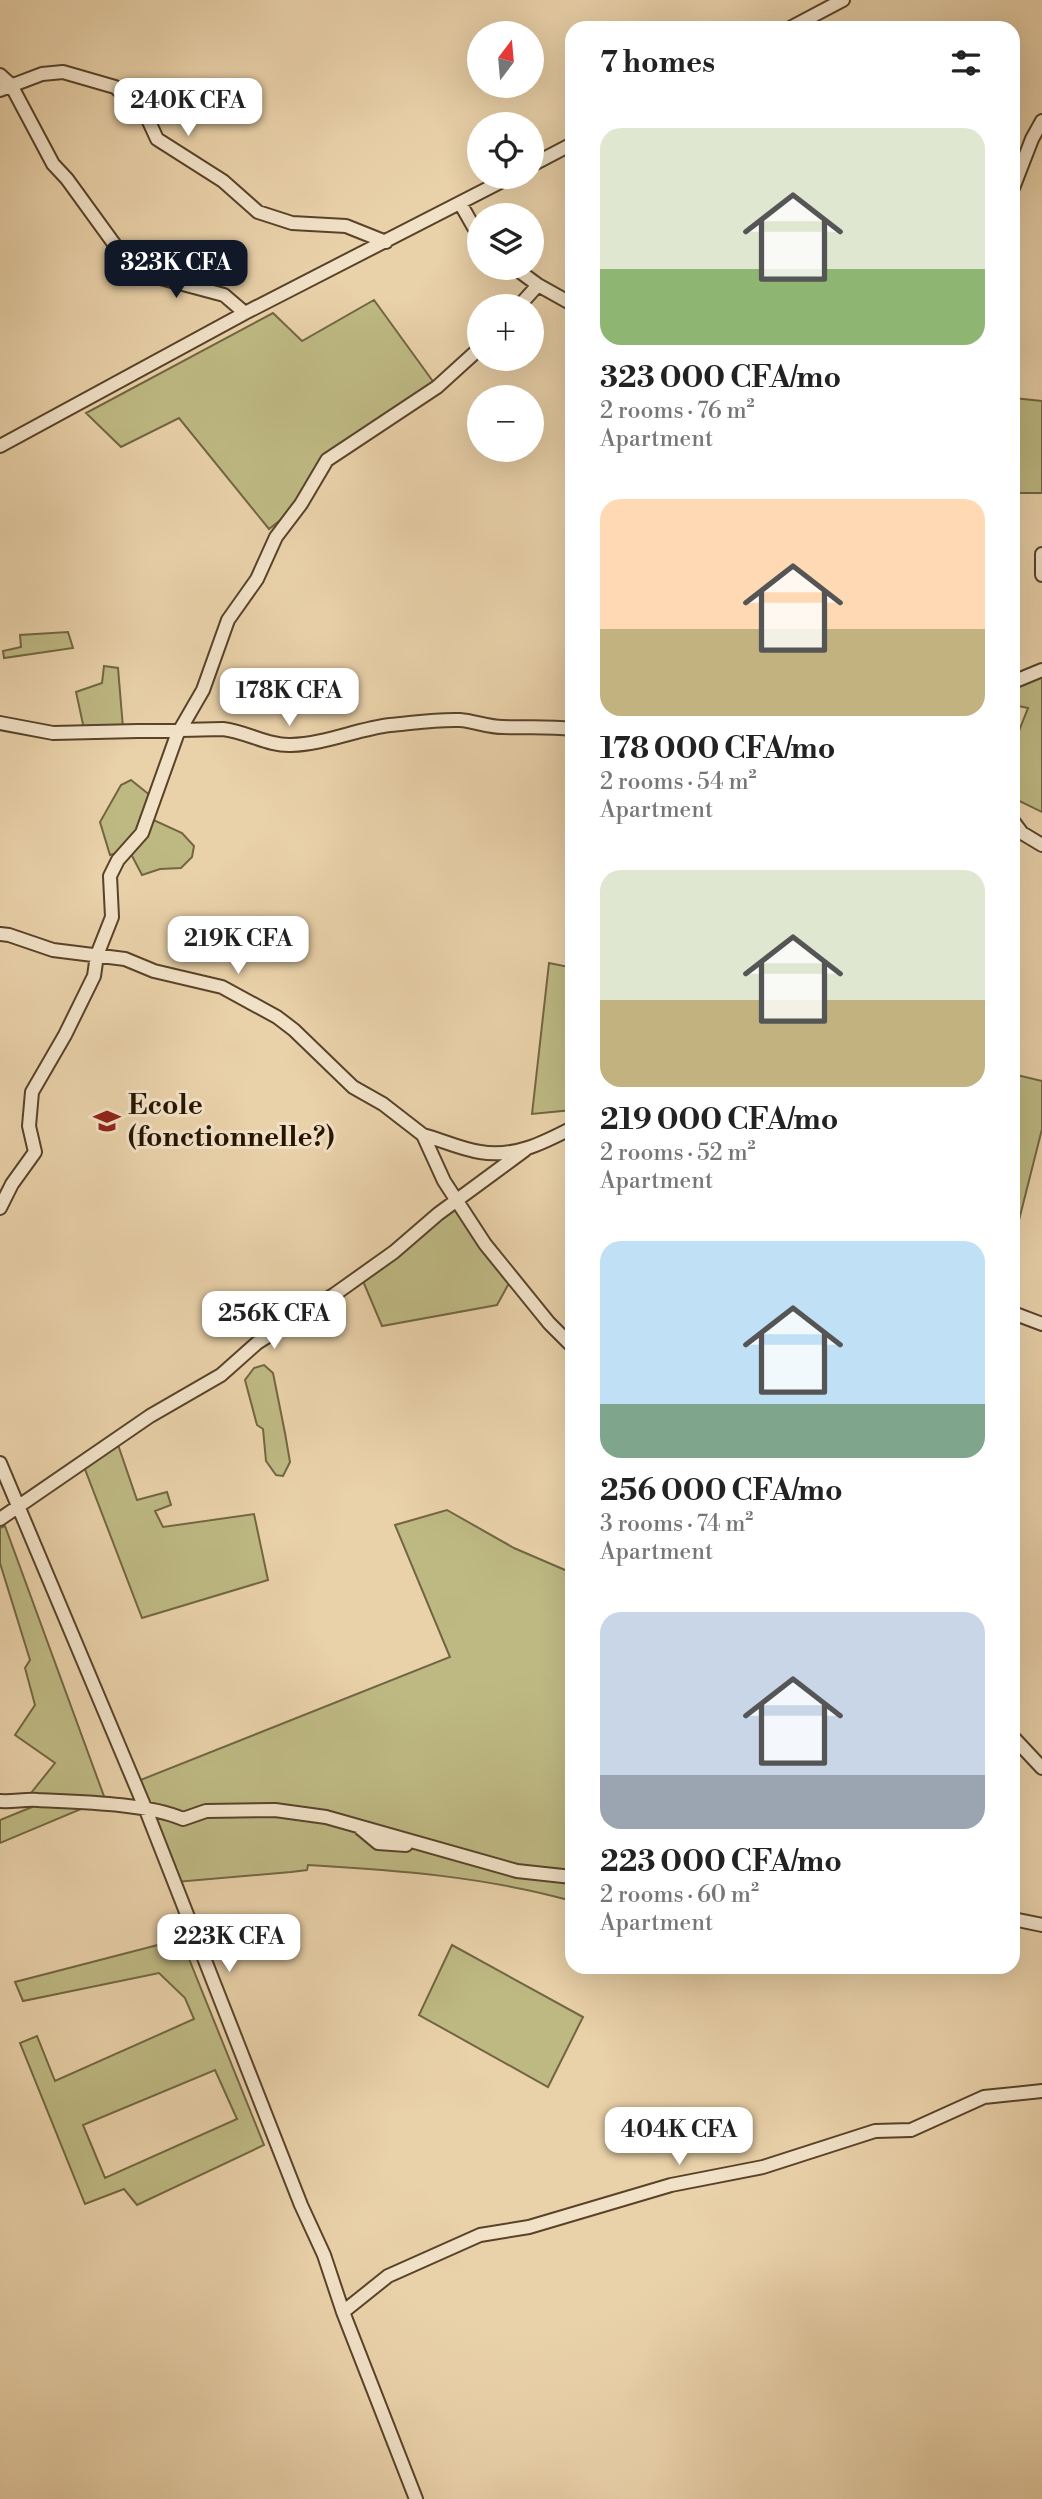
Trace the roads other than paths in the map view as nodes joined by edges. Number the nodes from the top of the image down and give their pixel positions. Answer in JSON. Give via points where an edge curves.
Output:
{"nodes":[{"id":1,"x":843,"y":0,"type":"edge"},
{"id":2,"x":803,"y":21,"type":"edge"},
{"id":3,"x":0,"y":75,"type":"edge"},
{"id":4,"x":5,"y":87,"type":"edge"},
{"id":5,"x":1042,"y":121,"type":"edge"},
{"id":6,"x":565,"y":148,"type":"edge"},
{"id":7,"x":544,"y":159,"type":"edge"},
{"id":8,"x":1020,"y":170,"type":"edge"},
{"id":9,"x":487,"y":189,"type":"edge"},
{"id":10,"x":460,"y":203,"type":"junction"},
{"id":11,"x":467,"y":215,"type":"edge"},
{"id":12,"x":386,"y":242,"type":"junction"},
{"id":13,"x":531,"y":280,"type":"edge"},
{"id":14,"x":538,"y":285,"type":"junction"},
{"id":15,"x":530,"y":294,"type":"edge"},
{"id":16,"x":565,"y":300,"type":"edge"},
{"id":17,"x":245,"y":313,"type":"junction"},
{"id":18,"x":467,"y":360,"type":"edge"},
{"id":19,"x":0,"y":446,"type":"edge"},
{"id":20,"x":1042,"y":554,"type":"edge"},
{"id":21,"x":1042,"y":575,"type":"edge"},
{"id":22,"x":1042,"y":670,"type":"edge"},
{"id":23,"x":1020,"y":679,"type":"edge"},
{"id":24,"x":0,"y":723,"type":"edge"},
{"id":25,"x":565,"y":728,"type":"edge"},
{"id":26,"x":180,"y":730,"type":"junction"},
{"id":27,"x":1020,"y":830,"type":"edge"},
{"id":28,"x":1042,"y":845,"type":"edge"},
{"id":29,"x":0,"y":934,"type":"edge"},
{"id":30,"x":97,"y":955,"type":"junction"},
{"id":31,"x":565,"y":1131,"type":"edge"},
{"id":32,"x":423,"y":1135,"type":"junction"},
{"id":33,"x":525,"y":1150,"type":"junction"},
{"id":34,"x":457,"y":1199,"type":"junction"},
{"id":35,"x":0,"y":1208,"type":"edge"},
{"id":36,"x":1020,"y":1315,"type":"edge"},
{"id":37,"x":1042,"y":1324,"type":"edge"},
{"id":38,"x":565,"y":1339,"type":"edge"},
{"id":39,"x":0,"y":1464,"type":"edge"},
{"id":40,"x":18,"y":1507,"type":"junction"},
{"id":41,"x":0,"y":1519,"type":"edge"},
{"id":42,"x":1020,"y":1744,"type":"edge"},
{"id":43,"x":1042,"y":1768,"type":"edge"},
{"id":44,"x":0,"y":1801,"type":"edge"},
{"id":45,"x":146,"y":1810,"type":"junction"},
{"id":46,"x":565,"y":1876,"type":"edge"},
{"id":47,"x":1020,"y":1920,"type":"edge"},
{"id":48,"x":1042,"y":1925,"type":"edge"},
{"id":49,"x":1042,"y":2091,"type":"edge"},
{"id":50,"x":343,"y":2312,"type":"junction"},
{"id":51,"x":416,"y":2499,"type":"edge"}],
"edges":[{"from":1,"to":2,"type":"street"},
{"from":3,"to":4,"type":"street"},
{"from":4,"to":12,"type":"street","via":[[63,72],[115,87],[146,115],[157,139],[223,181],[258,212],[292,223],[346,226]]},
{"from":4,"to":17,"type":"street","via":[[53,164],[128,263],[138,272],[224,295]]},
{"from":5,"to":8,"type":"street"},
{"from":6,"to":7,"type":"street"},
{"from":9,"to":10,"type":"street"},
{"from":10,"to":11,"type":"street"},
{"from":10,"to":12,"type":"street"},
{"from":12,"to":17,"type":"street"},
{"from":13,"to":14,"type":"street"},
{"from":14,"to":15,"type":"street"},
{"from":14,"to":16,"type":"street"},
{"from":17,"to":19,"type":"street"},
{"from":18,"to":26,"type":"street","via":[[437,387],[327,460],[228,620],[203,690]]},
{"from":20,"to":21,"type":"street"},
{"from":22,"to":23,"type":"street"},
{"from":24,"to":26,"type":"street","via":[[53,733]]},
{"from":25,"to":26,"type":"street","via":[[501,727],[460,720],[368,729],[293,745],[223,729]]},
{"from":26,"to":30,"type":"street","via":[[142,833],[110,876],[112,917]]},
{"from":27,"to":28,"type":"street"},
{"from":29,"to":30,"type":"street","via":[[53,950]]},
{"from":30,"to":32,"type":"street","via":[[222,987],[250,1001],[294,1030],[353,1087]]},
{"from":30,"to":35,"type":"street","via":[[87,995],[32,1092],[29,1126],[34,1152]]},
{"from":31,"to":33,"type":"street"},
{"from":32,"to":33,"type":"street","via":[[482,1153]]},
{"from":32,"to":34,"type":"street"},
{"from":33,"to":34,"type":"street"},
{"from":34,"to":38,"type":"street","via":[[485,1244]]},
{"from":34,"to":40,"type":"street","via":[[394,1252],[257,1343],[220,1375],[150,1416]]},
{"from":36,"to":37,"type":"street"},
{"from":39,"to":40,"type":"street"},
{"from":40,"to":41,"type":"street"},
{"from":40,"to":45,"type":"street"},
{"from":42,"to":43,"type":"street"},
{"from":44,"to":45,"type":"street","via":[[35,1799]]},
{"from":45,"to":46,"type":"street","via":[[183,1819],[206,1811],[275,1810],[326,1817],[517,1871]]},
{"from":45,"to":50,"type":"street"},
{"from":47,"to":48,"type":"street"},
{"from":49,"to":50,"type":"street","via":[[984,2097],[911,2130],[876,2131],[763,2167],[671,2185],[550,2221],[480,2235],[388,2276]]},
{"from":50,"to":51,"type":"street"}]}
